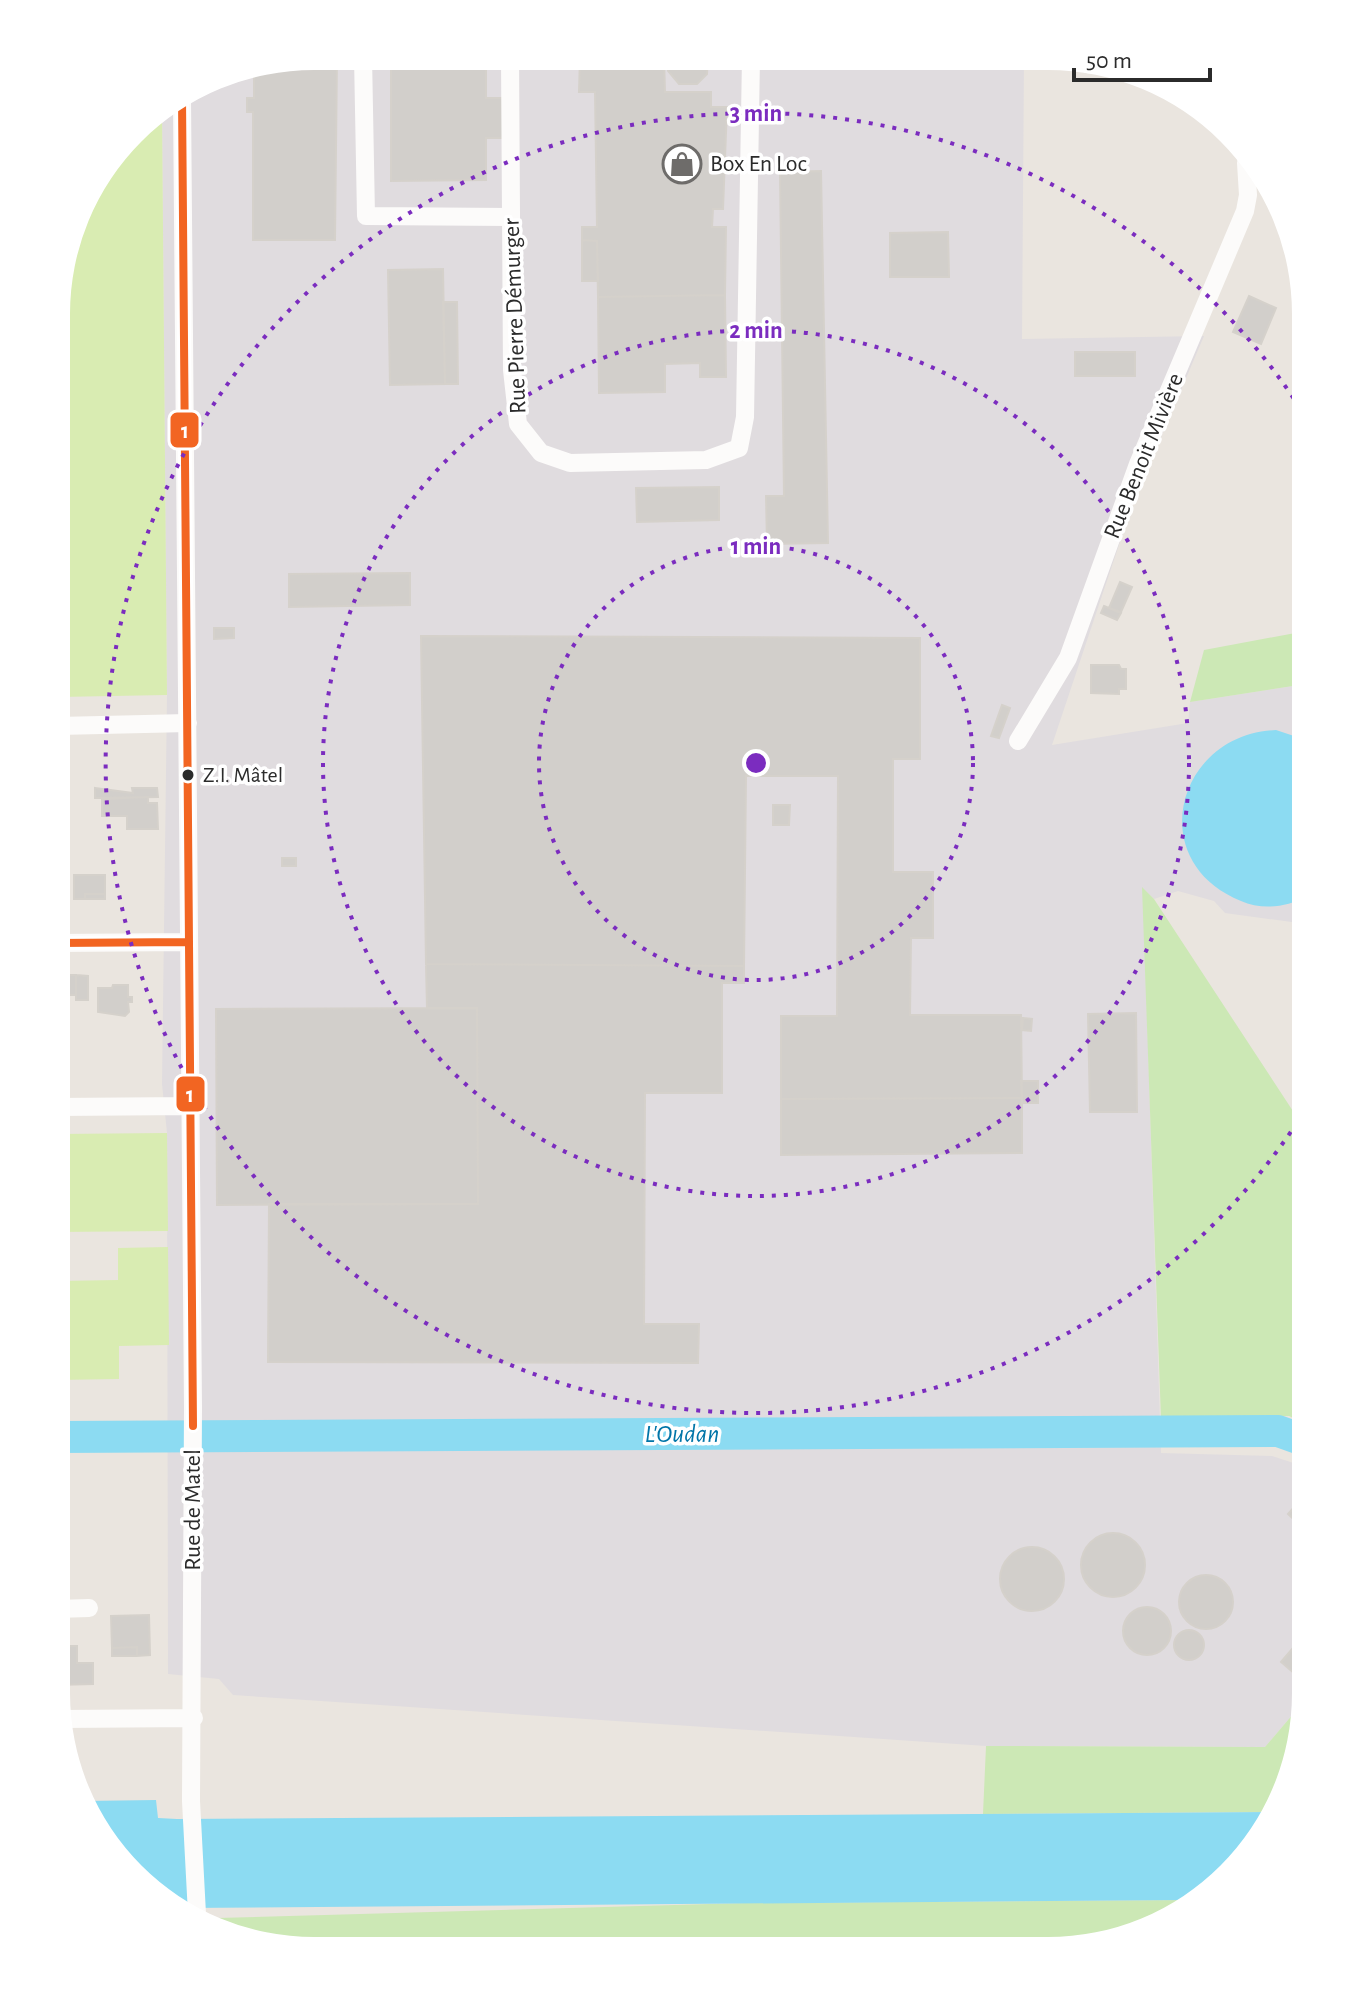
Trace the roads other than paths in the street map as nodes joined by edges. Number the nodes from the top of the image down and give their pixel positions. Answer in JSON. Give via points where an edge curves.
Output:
{"nodes":[{"id":1,"x":363,"y":70,"type":"edge"},
{"id":2,"x":510,"y":70,"type":"edge"},
{"id":3,"x":751,"y":70,"type":"edge"},
{"id":4,"x":182,"y":110,"type":"edge"},
{"id":5,"x":1247,"y":174,"type":"edge"},
{"id":6,"x":510,"y":217,"type":"junction"},
{"id":7,"x":188,"y":723,"type":"junction"},
{"id":8,"x":70,"y":726,"type":"edge"},
{"id":9,"x":1018,"y":741,"type":"dead end"},
{"id":10,"x":187,"y":942,"type":"junction"},
{"id":11,"x":70,"y":943,"type":"edge"},
{"id":12,"x":190,"y":1106,"type":"junction"},
{"id":13,"x":70,"y":1107,"type":"edge"},
{"id":14,"x":89,"y":1608,"type":"dead end"},
{"id":15,"x":70,"y":1609,"type":"edge"},
{"id":16,"x":194,"y":1718,"type":"junction"},
{"id":17,"x":72,"y":1719,"type":"edge"},
{"id":18,"x":197,"y":1906,"type":"edge"}],
"edges":[{"from":1,"to":6,"type":"street","via":[[366,216]]},
{"from":2,"to":6,"type":"street","name":"Rue Pierre Démurger"},
{"from":3,"to":6,"type":"street","name":"Rue Pierre Démurger","via":[[745,417],[739,448],[691,461],[570,463],[541,453],[518,424]]},
{"from":4,"to":7,"type":"street","name":"Rue de Matel"},
{"from":5,"to":9,"type":"street","name":"Rue Benoit Mivière","via":[[1245,211],[1138,464],[1068,658]]},
{"from":7,"to":8,"type":"street"},
{"from":7,"to":10,"type":"street","name":"Rue de Matel"},
{"from":10,"to":11,"type":"street"},
{"from":10,"to":12,"type":"street","name":"Rue de Matel"},
{"from":12,"to":13,"type":"street"},
{"from":12,"to":16,"type":"street","name":"Rue de Matel"},
{"from":14,"to":15,"type":"street"},
{"from":16,"to":17,"type":"street"},
{"from":16,"to":18,"type":"street","name":"Rue de Matel","via":[[191,1801]]}]}
